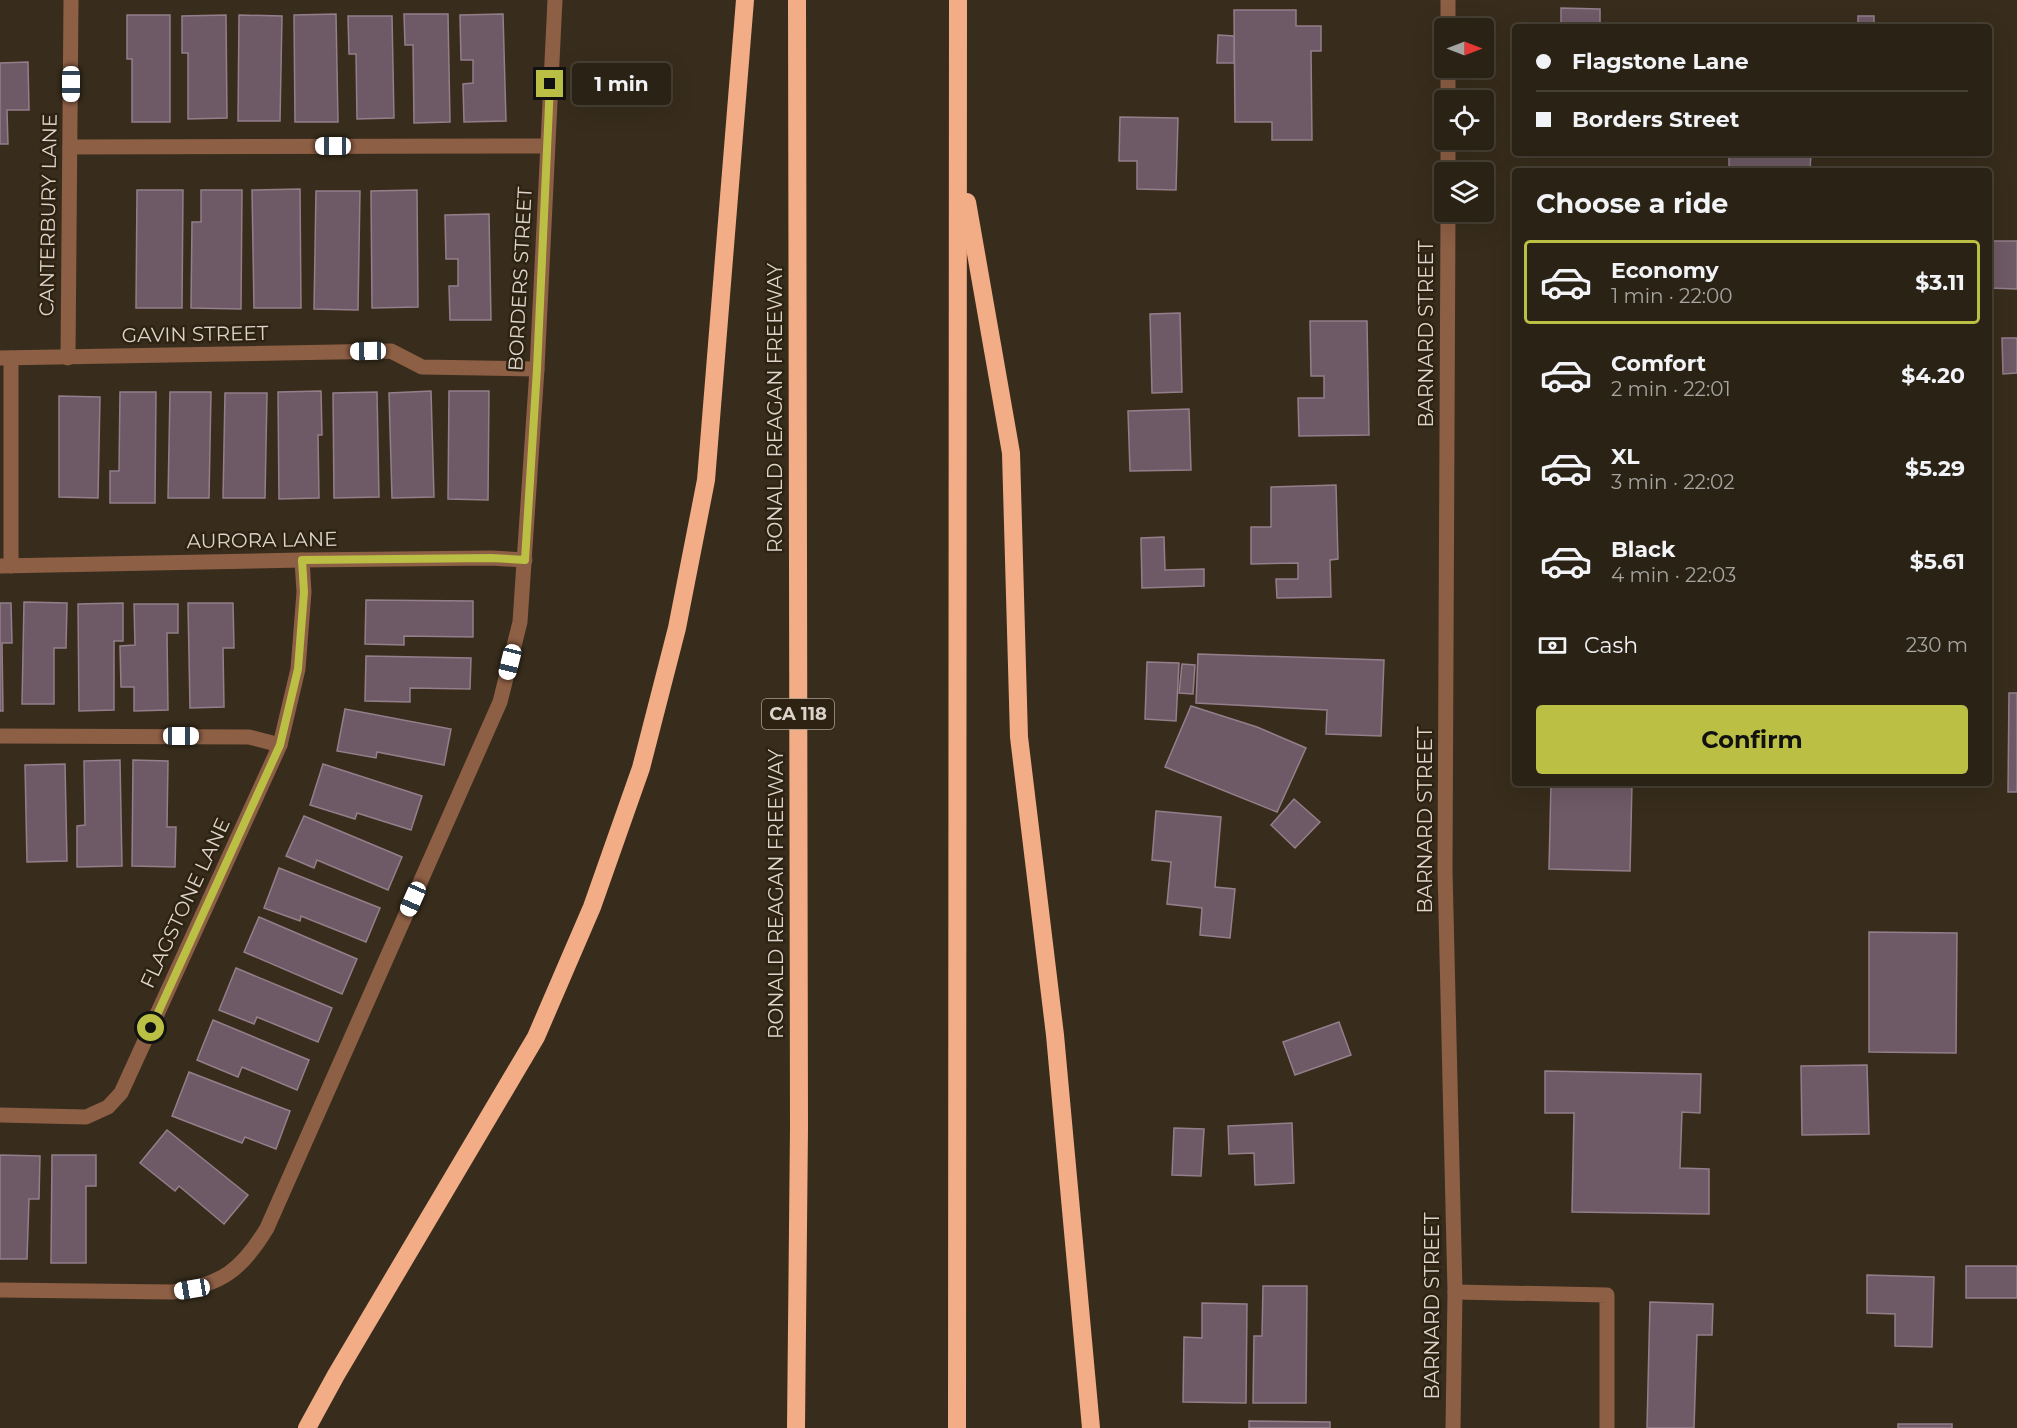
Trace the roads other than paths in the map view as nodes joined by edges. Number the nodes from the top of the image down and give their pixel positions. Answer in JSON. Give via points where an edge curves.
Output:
{"nodes":[{"id":1,"x":71,"y":0,"type":"edge"},
{"id":2,"x":555,"y":0,"type":"edge"},
{"id":3,"x":745,"y":0,"type":"edge"},
{"id":4,"x":797,"y":0,"type":"edge"},
{"id":5,"x":958,"y":0,"type":"edge"},
{"id":6,"x":1448,"y":0,"type":"edge"},
{"id":7,"x":1448,"y":18,"type":"edge"},
{"id":8,"x":547,"y":146,"type":"junction"},
{"id":9,"x":70,"y":147,"type":"junction"},
{"id":10,"x":958,"y":153,"type":"junction"},
{"id":11,"x":1448,"y":222,"type":"edge"},
{"id":12,"x":6,"y":358,"type":"edge"},
{"id":13,"x":68,"y":358,"type":"junction"},
{"id":14,"x":537,"y":369,"type":"junction"},
{"id":15,"x":302,"y":560,"type":"junction"},
{"id":16,"x":525,"y":560,"type":"junction"},
{"id":17,"x":5,"y":566,"type":"edge"},
{"id":18,"x":0,"y":735,"type":"edge"},
{"id":19,"x":280,"y":745,"type":"junction"},
{"id":20,"x":0,"y":1115,"type":"edge"},
{"id":21,"x":0,"y":1290,"type":"edge"},
{"id":22,"x":1455,"y":1292,"type":"junction"},
{"id":23,"x":307,"y":1428,"type":"edge"},
{"id":24,"x":796,"y":1428,"type":"edge"},
{"id":25,"x":957,"y":1428,"type":"edge"},
{"id":26,"x":1091,"y":1428,"type":"edge"},
{"id":27,"x":1453,"y":1428,"type":"edge"},
{"id":28,"x":1606,"y":1428,"type":"edge"}],
"edges":[{"from":1,"to":9,"type":"street","name":"CANTERBURY LANE"},
{"from":2,"to":8,"type":"street","name":"BORDERS STREET"},
{"from":3,"to":23,"type":"highway","via":[[706,480],[677,628],[641,768],[592,907],[536,1037]]},
{"from":4,"to":24,"type":"highway","name":"RONALD REAGAN FREEWAY","number":"CA 118"},
{"from":5,"to":10,"type":"highway"},
{"from":6,"to":7,"type":"street"},
{"from":8,"to":9,"type":"street"},
{"from":8,"to":14,"type":"street","name":"BORDERS STREET"},
{"from":9,"to":13,"type":"street","name":"CANTERBURY LANE"},
{"from":10,"to":25,"type":"highway"},
{"from":10,"to":26,"type":"highway","via":[[1011,453],[1019,737],[1055,1035]]},
{"from":11,"to":22,"type":"street","name":"BARNARD STREET","via":[[1445,870]]},
{"from":12,"to":13,"type":"street","name":"GAVIN STREET"},
{"from":12,"to":17,"type":"street"},
{"from":13,"to":14,"type":"street","name":"GAVIN STREET","via":[[391,351],[423,367]]},
{"from":14,"to":16,"type":"street","name":"BORDERS STREET"},
{"from":15,"to":16,"type":"street","name":"AURORA LANE"},
{"from":15,"to":17,"type":"street","name":"AURORA LANE"},
{"from":15,"to":19,"type":"street","name":"FLAGSTONE LANE","via":[[304,592],[298,669]]},
{"from":16,"to":21,"type":"street","name":"BORDERS STREET","via":[[520,622],[500,702],[256,1246],[219,1280],[192,1289]]},
{"from":18,"to":19,"type":"street","via":[[249,737]]},
{"from":19,"to":20,"type":"street","name":"FLAGSTONE LANE","via":[[121,1094],[108,1107],[86,1117]]},
{"from":22,"to":27,"type":"street","name":"BARNARD STREET"},
{"from":22,"to":28,"type":"street","via":[[1606,1295]]}]}
